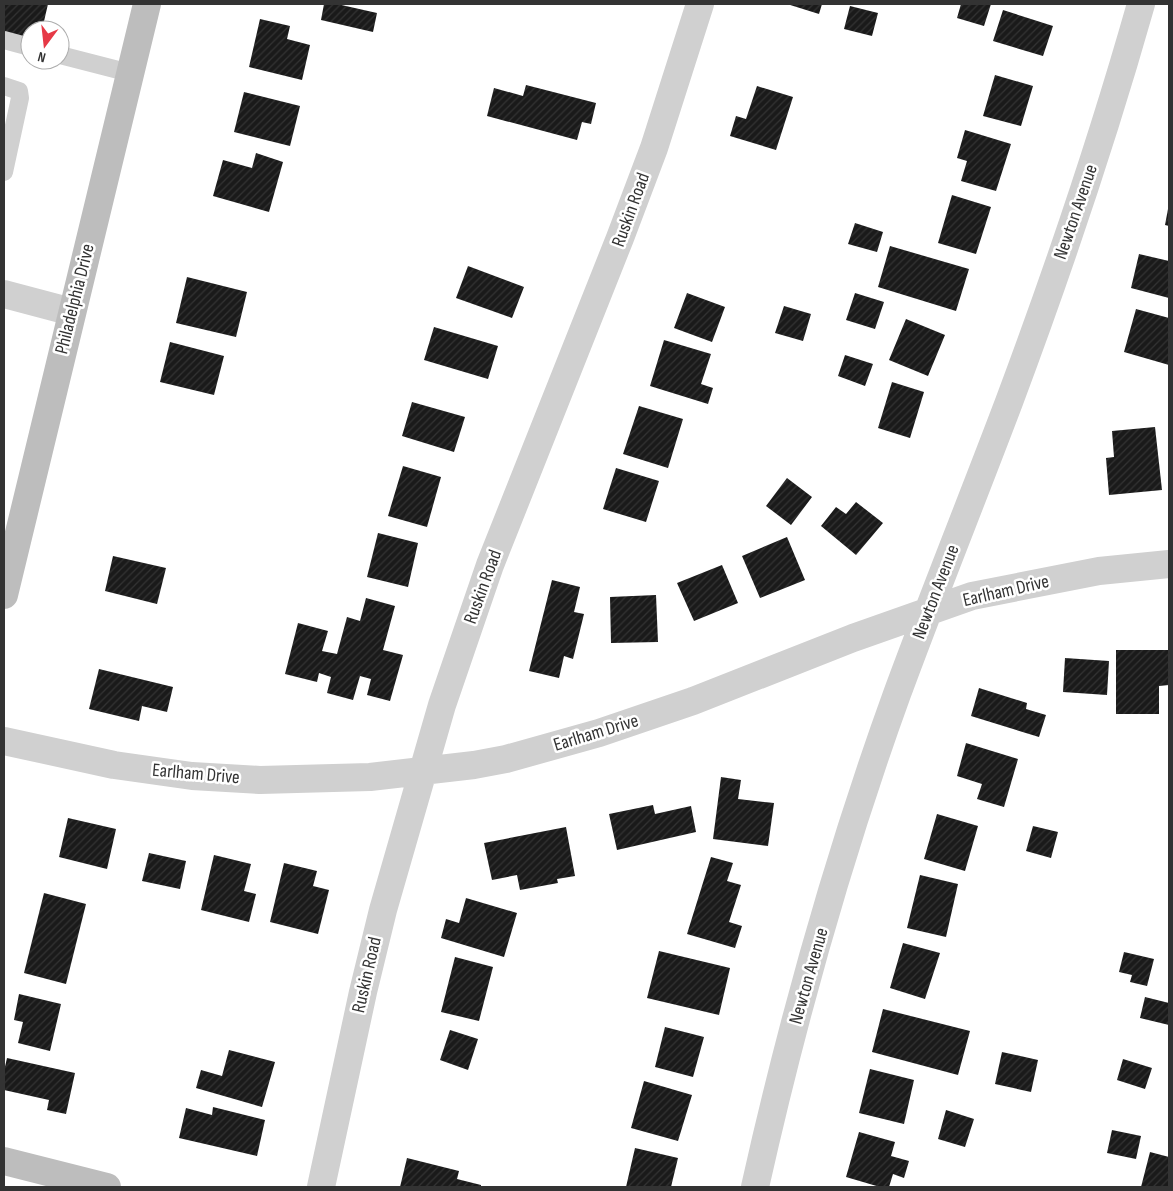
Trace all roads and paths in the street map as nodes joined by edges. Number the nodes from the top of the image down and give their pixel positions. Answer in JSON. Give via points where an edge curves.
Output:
{"nodes":[{"id":1,"x":147,"y":4,"type":"edge"},
{"id":2,"x":700,"y":4,"type":"edge"},
{"id":3,"x":1141,"y":4,"type":"edge"},
{"id":4,"x":4,"y":40,"type":"edge"},
{"id":5,"x":20,"y":44,"type":"edge"},
{"id":6,"x":70,"y":57,"type":"edge"},
{"id":7,"x":130,"y":72,"type":"junction"},
{"id":8,"x":4,"y":86,"type":"edge"},
{"id":9,"x":4,"y":172,"type":"edge"},
{"id":10,"x":4,"y":294,"type":"edge"},
{"id":11,"x":72,"y":312,"type":"junction"},
{"id":12,"x":1169,"y":564,"type":"edge"},
{"id":13,"x":4,"y":595,"type":"edge"},
{"id":14,"x":928,"y":612,"type":"junction"},
{"id":15,"x":4,"y":741,"type":"edge"},
{"id":16,"x":422,"y":771,"type":"junction"},
{"id":17,"x":4,"y":1161,"type":"edge"},
{"id":18,"x":70,"y":1183,"type":"edge"},
{"id":19,"x":107,"y":1187,"type":"edge"},
{"id":20,"x":321,"y":1187,"type":"edge"},
{"id":21,"x":755,"y":1187,"type":"edge"}],
"edges":[{"from":1,"to":7,"type":"main road","name":"Philadelphia Drive"},
{"from":2,"to":16,"type":"street","name":"Ruskin Road","via":[[654,148],[624,229],[490,565]]},
{"from":3,"to":14,"type":"street","name":"Newton Avenue","via":[[1082,200]]},
{"from":4,"to":5,"type":"lane"},
{"from":6,"to":7,"type":"lane"},
{"from":7,"to":11,"type":"main road","name":"Philadelphia Drive"},
{"from":8,"to":9,"type":"lane","via":[[19,91],[20,98]]},
{"from":10,"to":11,"type":"street"},
{"from":11,"to":13,"type":"main road","name":"Philadelphia Drive"},
{"from":12,"to":14,"type":"street","name":"Earlham Drive","via":[[1089,573],[972,596]]},
{"from":14,"to":16,"type":"street","name":"Earlham Drive","via":[[599,733],[506,759]]},
{"from":14,"to":21,"type":"street","name":"Newton Avenue","via":[[852,829],[802,998]]},
{"from":15,"to":16,"type":"street","name":"Earlham Drive","via":[[114,765],[192,776],[260,780],[370,778]]},
{"from":16,"to":20,"type":"street","name":"Ruskin Road","via":[[382,910]]},
{"from":17,"to":18,"type":"main road"},
{"from":18,"to":19,"type":"main road"}]}
